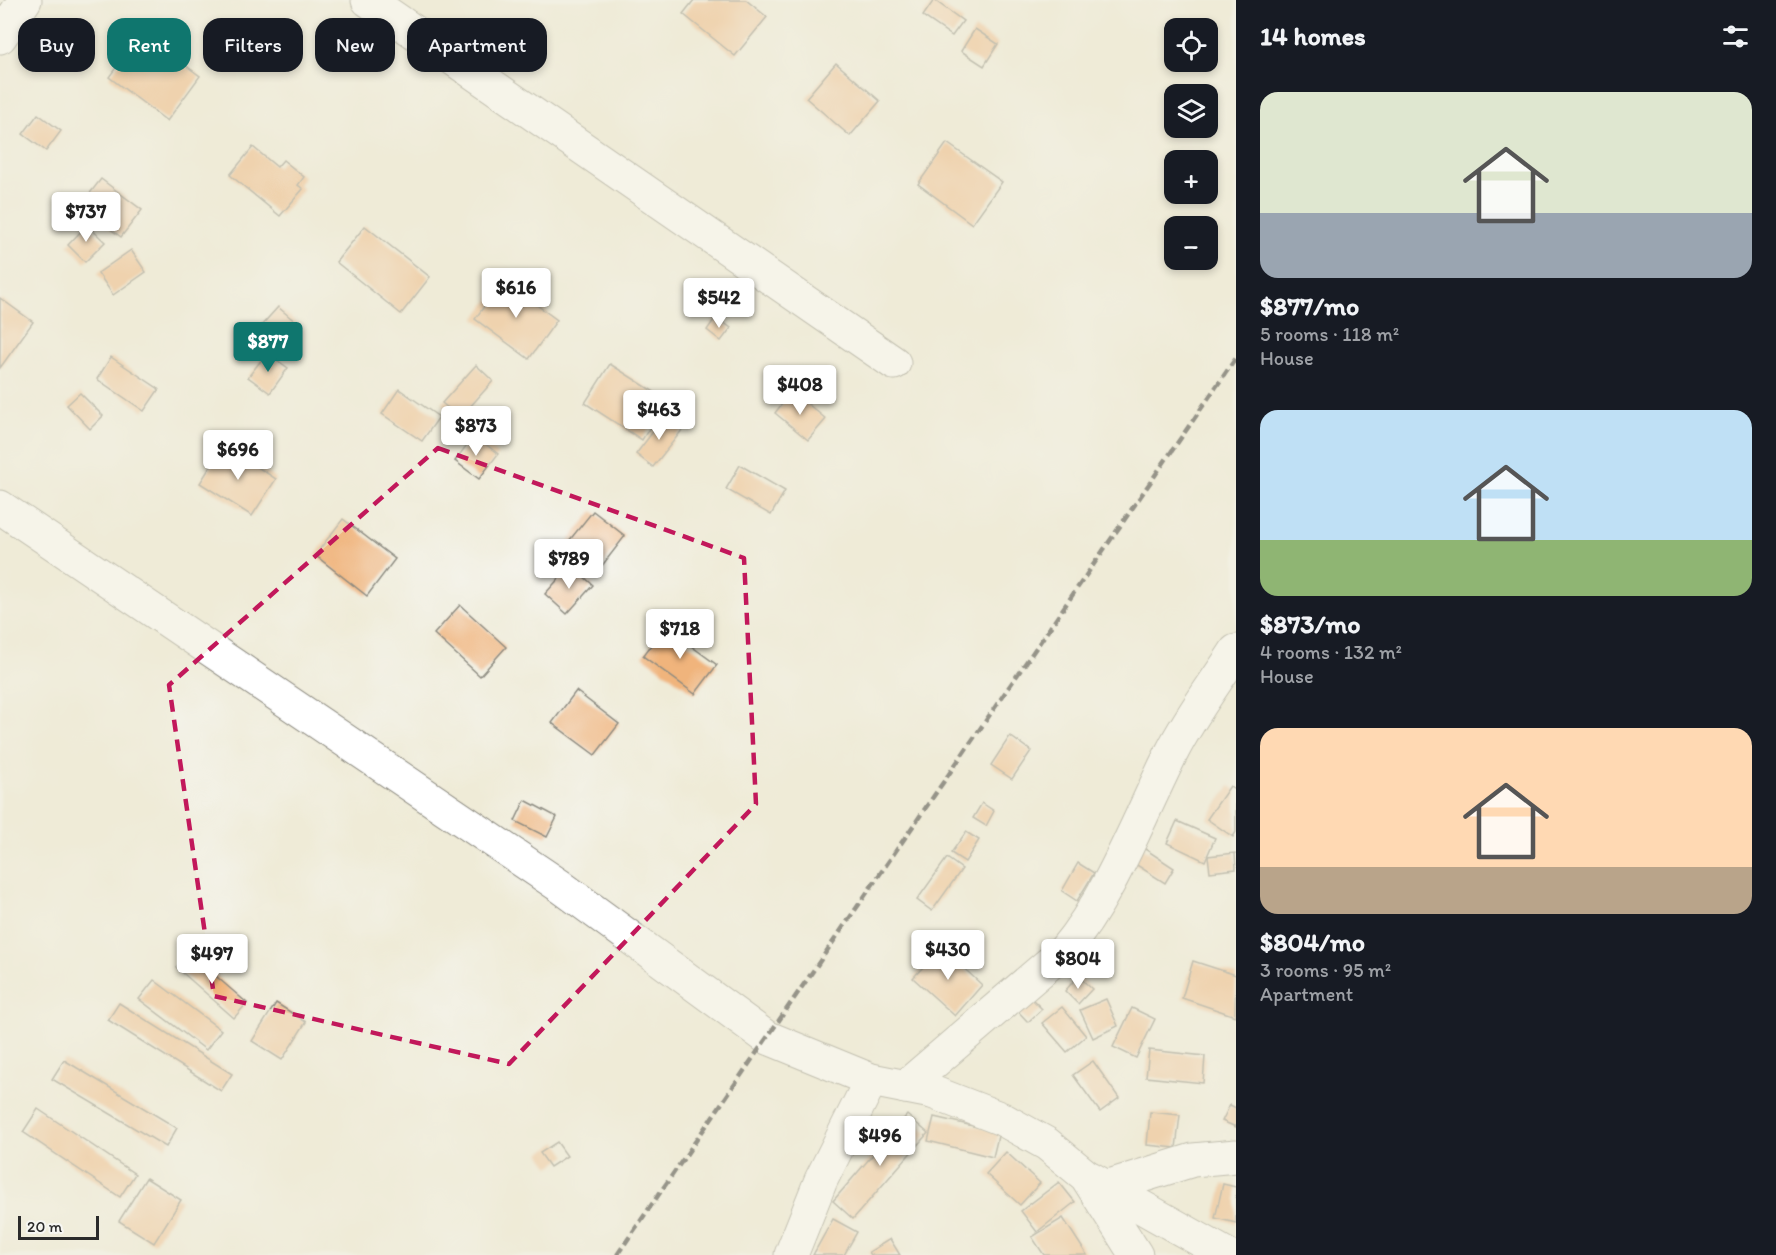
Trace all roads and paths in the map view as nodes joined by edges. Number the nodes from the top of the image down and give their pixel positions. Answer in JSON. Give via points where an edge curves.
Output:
{"nodes":[{"id":1,"x":25,"y":0,"type":"edge"},
{"id":2,"x":368,"y":0,"type":"edge"},
{"id":3,"x":0,"y":37,"type":"edge"},
{"id":4,"x":894,"y":363,"type":"dead end"},
{"id":5,"x":0,"y":507,"type":"edge"},
{"id":6,"x":1236,"y":651,"type":"edge"},
{"id":7,"x":871,"y":1080,"type":"junction"},
{"id":8,"x":905,"y":1087,"type":"junction"},
{"id":9,"x":1236,"y":1156,"type":"edge"},
{"id":10,"x":1096,"y":1182,"type":"junction"},
{"id":11,"x":791,"y":1255,"type":"edge"},
{"id":12,"x":1136,"y":1255,"type":"edge"},
{"id":13,"x":1227,"y":1255,"type":"edge"}],
"edges":[{"from":1,"to":3,"type":"street"},
{"from":2,"to":4,"type":"street"},
{"from":5,"to":7,"type":"street","via":[[560,886],[766,1037]]},
{"from":6,"to":8,"type":"street","via":[[1173,750],[1086,925],[1064,951]]},
{"from":7,"to":8,"type":"street"},
{"from":7,"to":11,"type":"street","via":[[821,1180]]},
{"from":8,"to":10,"type":"street","via":[[932,1092],[1002,1119],[1047,1143]]},
{"from":9,"to":10,"type":"street","via":[[1193,1160]]},
{"from":10,"to":12,"type":"street"},
{"from":10,"to":13,"type":"street"}]}
